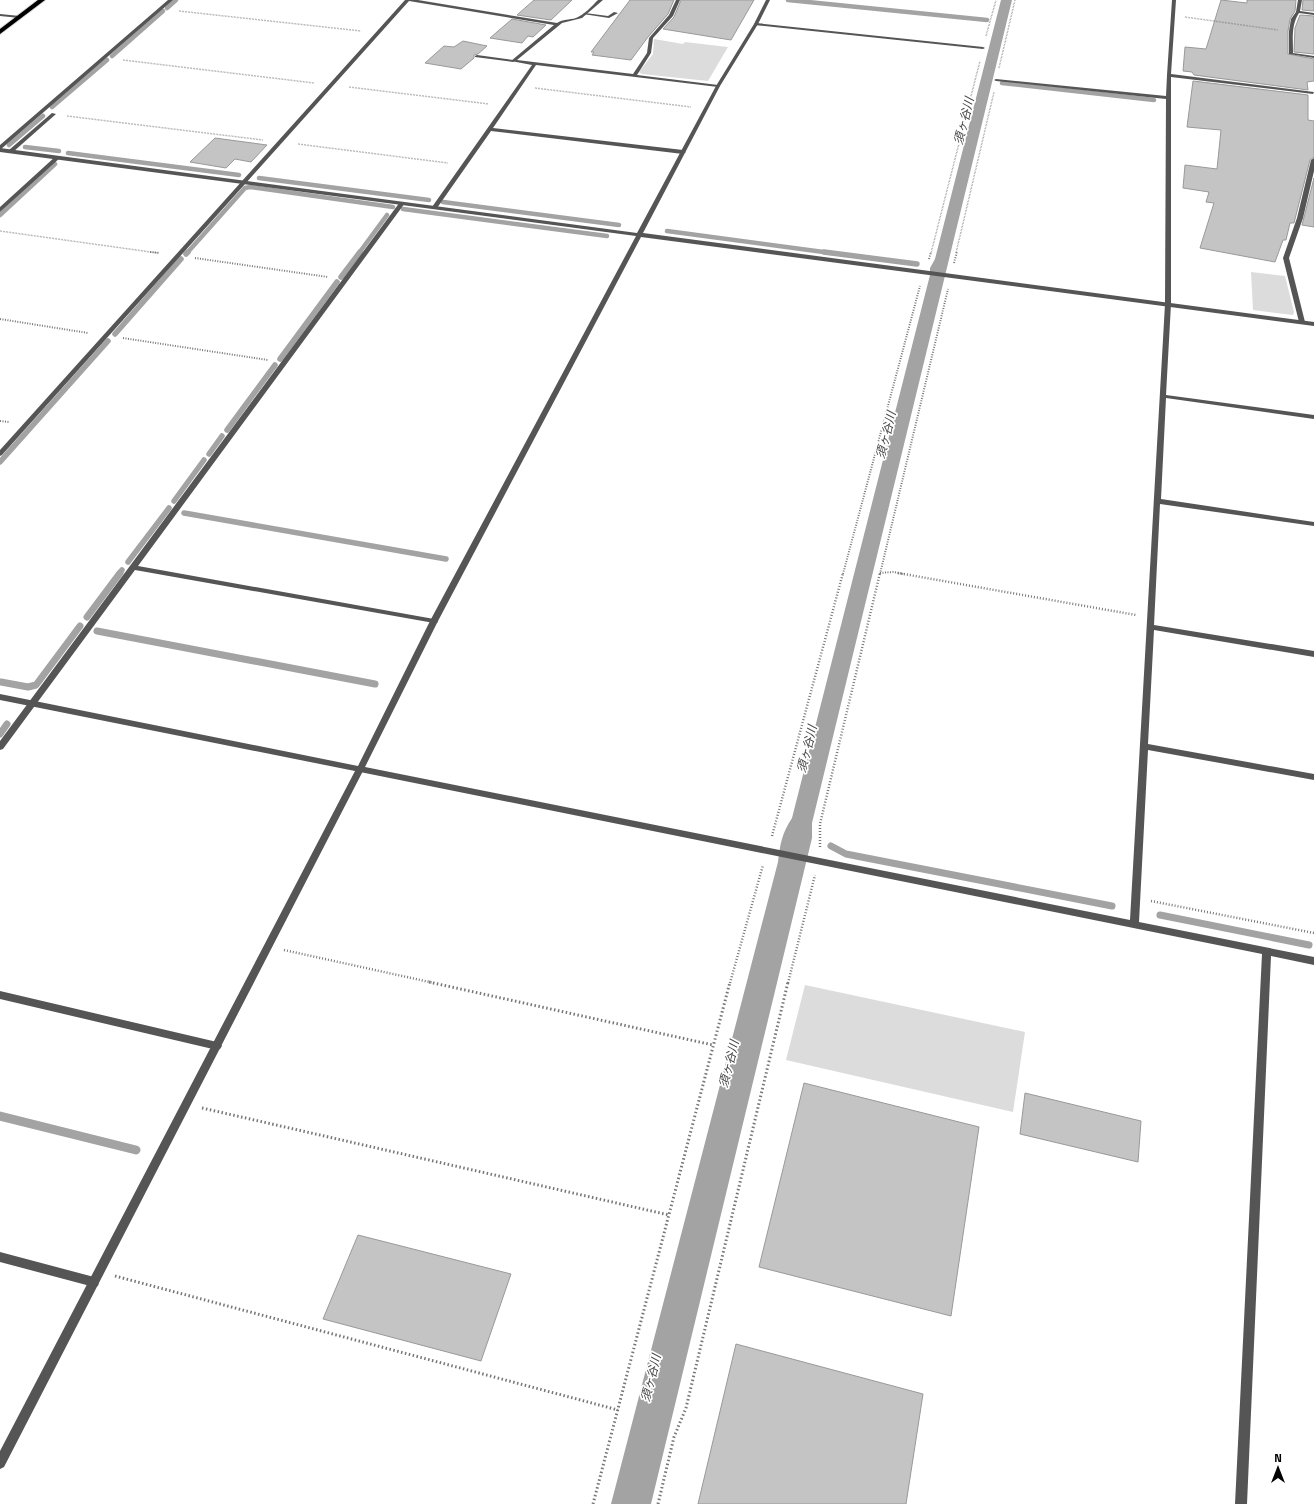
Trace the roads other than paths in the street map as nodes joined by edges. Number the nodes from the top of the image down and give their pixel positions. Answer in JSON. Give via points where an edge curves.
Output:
{"nodes":[{"id":1,"x":42,"y":0,"type":"edge"},
{"id":2,"x":171,"y":0,"type":"edge"},
{"id":3,"x":407,"y":0,"type":"edge"},
{"id":4,"x":410,"y":0,"type":"edge"},
{"id":5,"x":601,"y":0,"type":"edge"},
{"id":6,"x":678,"y":0,"type":"edge"},
{"id":7,"x":768,"y":0,"type":"edge"},
{"id":8,"x":1174,"y":0,"type":"edge"},
{"id":9,"x":1300,"y":0,"type":"edge"},
{"id":10,"x":1298,"y":12,"type":"junction"},
{"id":11,"x":616,"y":13,"type":"dead end"},
{"id":12,"x":585,"y":14,"type":"junction"},
{"id":13,"x":1314,"y":14,"type":"edge"},
{"id":14,"x":0,"y":15,"type":"edge"},
{"id":15,"x":20,"y":17,"type":"junction"},
{"id":16,"x":558,"y":24,"type":"junction"},
{"id":17,"x":756,"y":24,"type":"junction"},
{"id":18,"x":0,"y":32,"type":"edge"},
{"id":19,"x":983,"y":48,"type":"road end"},
{"id":20,"x":477,"y":56,"type":"dead end"},
{"id":21,"x":1314,"y":57,"type":"edge"},
{"id":22,"x":513,"y":61,"type":"junction"},
{"id":23,"x":534,"y":65,"type":"junction"},
{"id":24,"x":1168,"y":75,"type":"junction"},
{"id":25,"x":634,"y":76,"type":"junction"},
{"id":26,"x":996,"y":80,"type":"road end"},
{"id":27,"x":718,"y":86,"type":"junction"},
{"id":28,"x":1314,"y":93,"type":"edge"},
{"id":29,"x":1168,"y":98,"type":"junction"},
{"id":30,"x":54,"y":114,"type":"road end"},
{"id":31,"x":489,"y":129,"type":"junction"},
{"id":32,"x":0,"y":149,"type":"edge"},
{"id":33,"x":11,"y":151,"type":"junction"},
{"id":34,"x":683,"y":152,"type":"junction"},
{"id":35,"x":58,"y":157,"type":"junction"},
{"id":36,"x":1314,"y":160,"type":"edge"},
{"id":37,"x":244,"y":182,"type":"junction"},
{"id":38,"x":402,"y":203,"type":"junction"},
{"id":39,"x":435,"y":207,"type":"junction"},
{"id":40,"x":0,"y":210,"type":"edge"},
{"id":41,"x":639,"y":234,"type":"junction"},
{"id":42,"x":1168,"y":304,"type":"junction"},
{"id":43,"x":1302,"y":322,"type":"junction"},
{"id":44,"x":1314,"y":324,"type":"edge"},
{"id":45,"x":1163,"y":396,"type":"junction"},
{"id":46,"x":1314,"y":417,"type":"edge"},
{"id":47,"x":0,"y":454,"type":"edge"},
{"id":48,"x":1157,"y":501,"type":"junction"},
{"id":49,"x":1314,"y":524,"type":"edge"},
{"id":50,"x":133,"y":567,"type":"junction"},
{"id":51,"x":434,"y":621,"type":"junction"},
{"id":52,"x":1150,"y":627,"type":"junction"},
{"id":53,"x":1314,"y":654,"type":"edge"},
{"id":54,"x":0,"y":696,"type":"edge"},
{"id":55,"x":33,"y":703,"type":"junction"},
{"id":56,"x":1144,"y":746,"type":"junction"},
{"id":57,"x":0,"y":747,"type":"edge"},
{"id":58,"x":360,"y":769,"type":"junction"},
{"id":59,"x":1314,"y":777,"type":"edge"},
{"id":60,"x":1134,"y":924,"type":"junction"},
{"id":61,"x":1267,"y":951,"type":"junction"},
{"id":62,"x":1314,"y":961,"type":"edge"},
{"id":63,"x":0,"y":994,"type":"edge"},
{"id":64,"x":216,"y":1046,"type":"junction"},
{"id":65,"x":0,"y":1257,"type":"edge"},
{"id":66,"x":97,"y":1277,"type":"junction"},
{"id":67,"x":0,"y":1463,"type":"edge"},
{"id":68,"x":1241,"y":1504,"type":"edge"}],
"edges":[{"from":1,"to":15,"type":"highway"},
{"from":2,"to":32,"type":"street"},
{"from":3,"to":37,"type":"street"},
{"from":4,"to":16,"type":"street"},
{"from":5,"to":12,"type":"street"},
{"from":6,"to":25,"type":"street","via":[[671,15],[651,38],[649,53]]},
{"from":7,"to":17,"type":"street"},
{"from":8,"to":24,"type":"street"},
{"from":9,"to":10,"type":"street"},
{"from":10,"to":13,"type":"street"},
{"from":10,"to":21,"type":"street","via":[[1293,19],[1291,54]]},
{"from":11,"to":12,"type":"street","via":[[609,17]]},
{"from":12,"to":16,"type":"street"},
{"from":14,"to":15,"type":"street"},
{"from":15,"to":18,"type":"highway"},
{"from":16,"to":22,"type":"street"},
{"from":17,"to":19,"type":"street"},
{"from":17,"to":27,"type":"street"},
{"from":20,"to":22,"type":"street"},
{"from":22,"to":23,"type":"street"},
{"from":23,"to":25,"type":"street"},
{"from":23,"to":31,"type":"street"},
{"from":24,"to":28,"type":"street"},
{"from":24,"to":29,"type":"street"},
{"from":25,"to":27,"type":"street"},
{"from":26,"to":29,"type":"street"},
{"from":27,"to":34,"type":"street"},
{"from":29,"to":42,"type":"street"},
{"from":30,"to":33,"type":"street"},
{"from":31,"to":34,"type":"street"},
{"from":31,"to":39,"type":"street"},
{"from":32,"to":33,"type":"street"},
{"from":33,"to":35,"type":"street"},
{"from":34,"to":41,"type":"street"},
{"from":35,"to":37,"type":"street"},
{"from":35,"to":40,"type":"street"},
{"from":36,"to":43,"type":"street","via":[[1300,218],[1286,258]]},
{"from":37,"to":38,"type":"street"},
{"from":37,"to":47,"type":"street"},
{"from":38,"to":39,"type":"street"},
{"from":38,"to":50,"type":"street"},
{"from":39,"to":41,"type":"street"},
{"from":41,"to":42,"type":"street"},
{"from":41,"to":51,"type":"street"},
{"from":42,"to":43,"type":"street"},
{"from":42,"to":45,"type":"street"},
{"from":43,"to":44,"type":"street"},
{"from":45,"to":46,"type":"street"},
{"from":45,"to":48,"type":"street"},
{"from":48,"to":49,"type":"street"},
{"from":48,"to":52,"type":"street"},
{"from":50,"to":51,"type":"street"},
{"from":50,"to":55,"type":"street"},
{"from":51,"to":58,"type":"street"},
{"from":52,"to":53,"type":"street"},
{"from":52,"to":56,"type":"street"},
{"from":54,"to":55,"type":"street"},
{"from":55,"to":57,"type":"street"},
{"from":55,"to":58,"type":"street"},
{"from":56,"to":59,"type":"street"},
{"from":56,"to":60,"type":"street"},
{"from":58,"to":60,"type":"street"},
{"from":58,"to":64,"type":"street"},
{"from":60,"to":61,"type":"street"},
{"from":61,"to":62,"type":"street"},
{"from":61,"to":68,"type":"street"},
{"from":63,"to":64,"type":"street"},
{"from":64,"to":66,"type":"street"},
{"from":65,"to":66,"type":"street"},
{"from":66,"to":67,"type":"street"}]}
